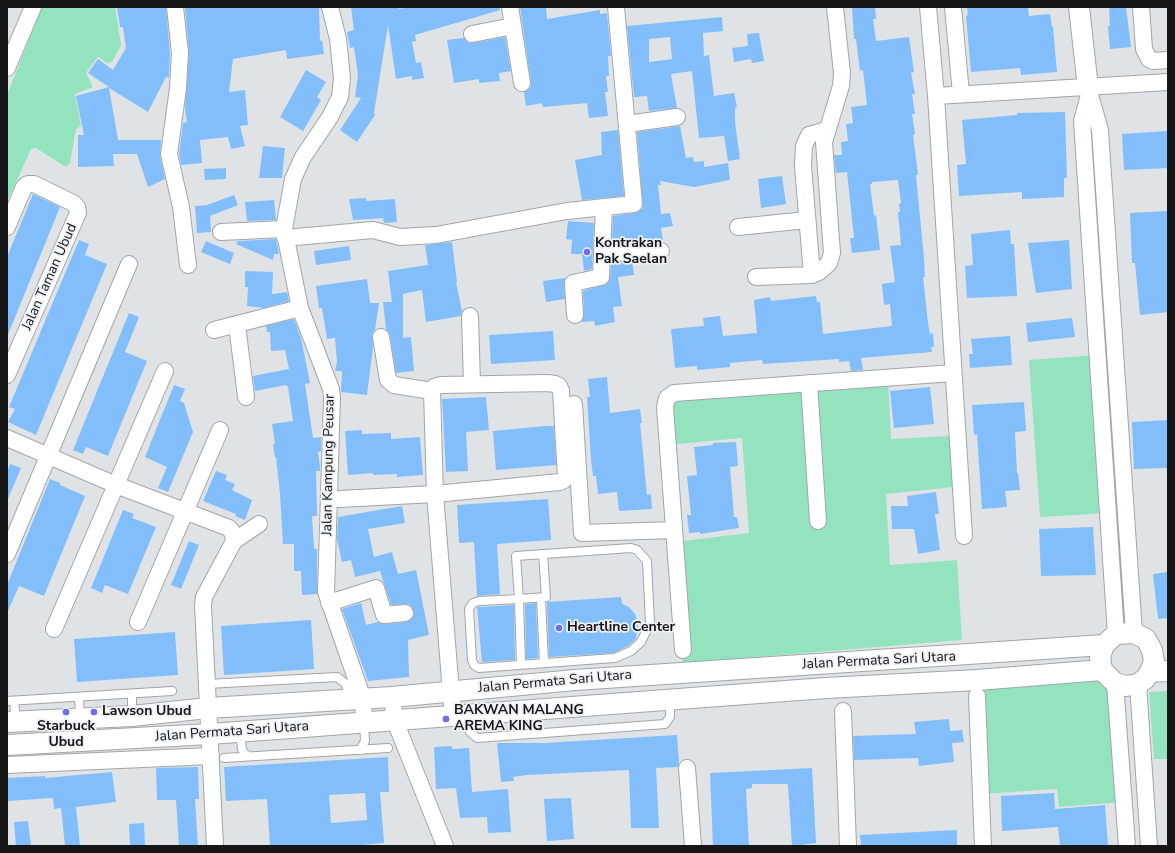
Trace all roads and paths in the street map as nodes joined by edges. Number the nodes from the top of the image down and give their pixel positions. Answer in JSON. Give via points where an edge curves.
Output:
{"nodes":[{"id":1,"x":33,"y":7,"type":"edge"},
{"id":2,"x":175,"y":7,"type":"edge"},
{"id":3,"x":330,"y":7,"type":"edge"},
{"id":4,"x":510,"y":7,"type":"edge"},
{"id":5,"x":616,"y":7,"type":"edge"},
{"id":6,"x":834,"y":7,"type":"edge"},
{"id":7,"x":928,"y":7,"type":"edge"},
{"id":8,"x":953,"y":7,"type":"edge"},
{"id":9,"x":1078,"y":7,"type":"edge"},
{"id":10,"x":1142,"y":7,"type":"edge"},
{"id":11,"x":514,"y":26,"type":"junction"},
{"id":12,"x":472,"y":34,"type":"dead end"},
{"id":13,"x":1168,"y":60,"type":"edge"},
{"id":14,"x":7,"y":68,"type":"edge"},
{"id":15,"x":1168,"y":82,"type":"edge"},
{"id":16,"x":522,"y":83,"type":"dead end"},
{"id":17,"x":1089,"y":91,"type":"junction"},
{"id":18,"x":961,"y":94,"type":"junction"},
{"id":19,"x":936,"y":96,"type":"junction"},
{"id":20,"x":677,"y":117,"type":"dead end"},
{"id":21,"x":627,"y":124,"type":"junction"},
{"id":22,"x":827,"y":130,"type":"junction"},
{"id":23,"x":604,"y":207,"type":"junction"},
{"id":24,"x":807,"y":220,"type":"junction"},
{"id":25,"x":7,"y":227,"type":"edge"},
{"id":26,"x":738,"y":227,"type":"dead end"},
{"id":27,"x":221,"y":232,"type":"dead end"},
{"id":28,"x":285,"y":234,"type":"junction"},
{"id":29,"x":661,"y":251,"type":"dead end"},
{"id":30,"x":602,"y":253,"type":"junction"},
{"id":31,"x":129,"y":264,"type":"dead end"},
{"id":32,"x":188,"y":264,"type":"dead end"},
{"id":33,"x":812,"y":275,"type":"junction"},
{"id":34,"x":756,"y":277,"type":"dead end"},
{"id":35,"x":300,"y":308,"type":"junction"},
{"id":36,"x":575,"y":315,"type":"dead end"},
{"id":37,"x":470,"y":316,"type":"dead end"},
{"id":38,"x":237,"y":325,"type":"junction"},
{"id":39,"x":214,"y":330,"type":"dead end"},
{"id":40,"x":381,"y":337,"type":"dead end"},
{"id":41,"x":164,"y":371,"type":"dead end"},
{"id":42,"x":953,"y":373,"type":"junction"},
{"id":43,"x":7,"y":375,"type":"edge"},
{"id":44,"x":809,"y":383,"type":"junction"},
{"id":45,"x":472,"y":384,"type":"junction"},
{"id":46,"x":432,"y":391,"type":"junction"},
{"id":47,"x":246,"y":397,"type":"dead end"},
{"id":48,"x":574,"y":404,"type":"dead end"},
{"id":49,"x":220,"y":430,"type":"dead end"},
{"id":50,"x":7,"y":438,"type":"edge"},
{"id":51,"x":48,"y":456,"type":"junction"},
{"id":52,"x":116,"y":485,"type":"junction"},
{"id":53,"x":435,"y":494,"type":"junction"},
{"id":54,"x":339,"y":499,"type":"dead end"},
{"id":55,"x":185,"y":511,"type":"junction"},
{"id":56,"x":818,"y":521,"type":"dead end"},
{"id":57,"x":260,"y":524,"type":"dead end"},
{"id":58,"x":674,"y":530,"type":"junction"},
{"id":59,"x":964,"y":536,"type":"dead end"},
{"id":60,"x":234,"y":541,"type":"junction"},
{"id":61,"x":7,"y":554,"type":"edge"},
{"id":62,"x":543,"y":554,"type":"junction"},
{"id":63,"x":541,"y":598,"type":"junction"},
{"id":64,"x":519,"y":599,"type":"junction"},
{"id":65,"x":329,"y":603,"type":"junction"},
{"id":66,"x":405,"y":613,"type":"dead end"},
{"id":67,"x":138,"y":622,"type":"dead end"},
{"id":68,"x":54,"y":629,"type":"dead end"},
{"id":69,"x":1118,"y":638,"type":"junction"},
{"id":70,"x":683,"y":650,"type":"dead end"},
{"id":71,"x":1160,"y":650,"type":"edge"},
{"id":72,"x":544,"y":663,"type":"junction"},
{"id":73,"x":521,"y":665,"type":"junction"},
{"id":74,"x":574,"y":671,"type":"junction"},
{"id":75,"x":681,"y":673,"type":"junction"},
{"id":76,"x":1109,"y":676,"type":"junction"},
{"id":77,"x":1152,"y":676,"type":"edge"},
{"id":78,"x":207,"y":684,"type":"junction"},
{"id":79,"x":172,"y":691,"type":"dead end"},
{"id":80,"x":452,"y":691,"type":"junction"},
{"id":81,"x":132,"y":694,"type":"junction"},
{"id":82,"x":977,"y":696,"type":"dead end"},
{"id":83,"x":79,"y":697,"type":"junction"},
{"id":84,"x":392,"y":697,"type":"junction"},
{"id":85,"x":356,"y":699,"type":"junction"},
{"id":86,"x":676,"y":699,"type":"junction"},
{"id":87,"x":10,"y":701,"type":"edge"},
{"id":88,"x":208,"y":708,"type":"junction"},
{"id":89,"x":843,"y":711,"type":"dead end"},
{"id":90,"x":132,"y":716,"type":"junction"},
{"id":91,"x":460,"y":716,"type":"junction"},
{"id":92,"x":80,"y":719,"type":"junction"},
{"id":93,"x":395,"y":721,"type":"junction"},
{"id":94,"x":11,"y":722,"type":"edge"},
{"id":95,"x":364,"y":723,"type":"junction"},
{"id":96,"x":240,"y":732,"type":"junction"},
{"id":97,"x":210,"y":734,"type":"junction"},
{"id":98,"x":50,"y":741,"type":"junction"},
{"id":99,"x":7,"y":745,"type":"edge"},
{"id":100,"x":388,"y":748,"type":"dead end"},
{"id":101,"x":360,"y":750,"type":"junction"},
{"id":102,"x":248,"y":756,"type":"junction"},
{"id":103,"x":217,"y":757,"type":"junction"},
{"id":104,"x":51,"y":764,"type":"junction"},
{"id":105,"x":7,"y":765,"type":"edge"},
{"id":106,"x":1143,"y":765,"type":"junction"},
{"id":107,"x":1121,"y":767,"type":"junction"},
{"id":108,"x":687,"y":768,"type":"dead end"},
{"id":109,"x":216,"y":846,"type":"edge"},
{"id":110,"x":445,"y":846,"type":"edge"},
{"id":111,"x":693,"y":846,"type":"edge"},
{"id":112,"x":848,"y":846,"type":"edge"},
{"id":113,"x":983,"y":846,"type":"edge"},
{"id":114,"x":1127,"y":846,"type":"edge"},
{"id":115,"x":1149,"y":846,"type":"edge"}],
"edges":[{"from":1,"to":14,"type":"street"},
{"from":2,"to":32,"type":"street","via":[[180,53],[169,154],[182,207]]},
{"from":3,"to":28,"type":"street","name":"Jalan Kampung Peusar","via":[[338,39],[342,78],[340,97],[303,157],[294,179]]},
{"from":4,"to":11,"type":"street"},
{"from":5,"to":21,"type":"street"},
{"from":6,"to":22,"type":"street","via":[[842,73],[841,86]]},
{"from":7,"to":19,"type":"street"},
{"from":8,"to":18,"type":"street"},
{"from":9,"to":17,"type":"street"},
{"from":10,"to":13,"type":"street","via":[[1144,49],[1148,58]]},
{"from":11,"to":12,"type":"street"},
{"from":11,"to":16,"type":"street"},
{"from":15,"to":17,"type":"street"},
{"from":17,"to":18,"type":"street"},
{"from":17,"to":69,"type":"street","via":[[1082,126]]},
{"from":18,"to":19,"type":"street"},
{"from":19,"to":42,"type":"street"},
{"from":20,"to":21,"type":"street"},
{"from":21,"to":23,"type":"street","via":[[634,204]]},
{"from":22,"to":24,"type":"street","via":[[810,135],[804,146]]},
{"from":22,"to":33,"type":"street","via":[[824,155],[832,253],[829,263]]},
{"from":23,"to":28,"type":"street","via":[[567,211],[436,236],[400,236],[373,230]]},
{"from":23,"to":30,"type":"street"},
{"from":24,"to":26,"type":"street"},
{"from":24,"to":33,"type":"street"},
{"from":25,"to":43,"type":"street","name":"Jalan Taman Ubud","via":[[24,187],[28,184],[34,184],[77,207],[78,213]]},
{"from":27,"to":28,"type":"street"},
{"from":28,"to":35,"type":"street","name":"Jalan Kampung Peusar"},
{"from":29,"to":30,"type":"street"},
{"from":30,"to":36,"type":"street","via":[[601,277],[573,282]]},
{"from":31,"to":51,"type":"street"},
{"from":33,"to":34,"type":"street"},
{"from":35,"to":38,"type":"street"},
{"from":35,"to":65,"type":"street","name":"Jalan Kampung Peusar","via":[[331,389],[332,398],[326,582]]},
{"from":37,"to":45,"type":"street"},
{"from":38,"to":39,"type":"street"},
{"from":38,"to":47,"type":"street"},
{"from":40,"to":46,"type":"street","via":[[388,380],[394,385]]},
{"from":41,"to":52,"type":"street"},
{"from":42,"to":44,"type":"street"},
{"from":42,"to":59,"type":"street"},
{"from":44,"to":56,"type":"street"},
{"from":44,"to":58,"type":"street","via":[[674,394],[667,398],[665,407]]},
{"from":45,"to":46,"type":"street","via":[[441,385],[434,387]]},
{"from":45,"to":53,"type":"street","via":[[548,383],[559,386],[566,477],[560,482]]},
{"from":46,"to":53,"type":"street"},
{"from":48,"to":58,"type":"street","via":[[582,533]]},
{"from":49,"to":55,"type":"street"},
{"from":50,"to":51,"type":"street"},
{"from":51,"to":52,"type":"street"},
{"from":51,"to":61,"type":"street"},
{"from":52,"to":55,"type":"street"},
{"from":52,"to":68,"type":"street"},
{"from":53,"to":54,"type":"street"},
{"from":53,"to":80,"type":"street"},
{"from":55,"to":60,"type":"street","via":[[229,528]]},
{"from":55,"to":67,"type":"street"},
{"from":57,"to":60,"type":"street"},
{"from":58,"to":70,"type":"street"},
{"from":60,"to":78,"type":"street","via":[[204,597]]},
{"from":62,"to":63,"type":"lane","via":[[546,597]]},
{"from":62,"to":64,"type":"lane","via":[[516,556]]},
{"from":62,"to":74,"type":"lane","via":[[631,548],[639,551],[647,561],[650,623],[641,642],[621,656]]},
{"from":63,"to":64,"type":"lane"},
{"from":63,"to":72,"type":"lane"},
{"from":64,"to":73,"type":"lane"},
{"from":64,"to":73,"type":"lane","via":[[479,601],[472,603],[469,609],[474,665],[479,668]]},
{"from":65,"to":66,"type":"street","via":[[376,588],[384,615]]},
{"from":65,"to":85,"type":"street","name":"Jalan Kampung Peusar"},
{"from":69,"to":71,"type":"street","via":[[1146,640]]},
{"from":69,"to":75,"type":"street","name":"Jalan Permata Sari Utara"},
{"from":69,"to":76,"type":"street","via":[[1100,657]]},
{"from":71,"to":77,"type":"street","via":[[1154,662]]},
{"from":72,"to":73,"type":"lane"},
{"from":72,"to":74,"type":"lane"},
{"from":74,"to":75,"type":"street","name":"Jalan Permata Sari Utara"},
{"from":74,"to":80,"type":"street","name":"Jalan Permata Sari Utara"},
{"from":75,"to":86,"type":"street"},
{"from":76,"to":77,"type":"street","via":[[1126,686]]},
{"from":76,"to":86,"type":"street","name":"Jalan Permata Sari Utara"},
{"from":76,"to":107,"type":"street"},
{"from":77,"to":106,"type":"street"},
{"from":78,"to":85,"type":"lane","via":[[337,678],[346,684]]},
{"from":78,"to":88,"type":"street"},
{"from":79,"to":81,"type":"lane"},
{"from":80,"to":84,"type":"street","name":"Jalan Permata Sari Utara"},
{"from":80,"to":91,"type":"street"},
{"from":81,"to":83,"type":"lane"},
{"from":81,"to":90,"type":"lane"},
{"from":82,"to":113,"type":"street"},
{"from":83,"to":87,"type":"lane"},
{"from":83,"to":92,"type":"lane"},
{"from":84,"to":85,"type":"street","name":"Jalan Permata Sari Utara"},
{"from":84,"to":93,"type":"street"},
{"from":85,"to":88,"type":"street","name":"Jalan Permata Sari Utara"},
{"from":85,"to":95,"type":"street","name":"Jalan Kampung Peusar"},
{"from":86,"to":91,"type":"street","name":"Jalan Permata Sari Utara"},
{"from":87,"to":94,"type":"lane"},
{"from":88,"to":90,"type":"street","name":"Jalan Permata Sari Utara"},
{"from":88,"to":97,"type":"street"},
{"from":89,"to":112,"type":"street"},
{"from":90,"to":92,"type":"street","name":"Jalan Permata Sari Utara"},
{"from":91,"to":93,"type":"street","name":"Jalan Permata Sari Utara"},
{"from":92,"to":94,"type":"street","name":"Jalan Permata Sari Utara"},
{"from":93,"to":95,"type":"street","name":"Jalan Permata Sari Utara"},
{"from":93,"to":110,"type":"street"},
{"from":95,"to":96,"type":"street","name":"Jalan Permata Sari Utara"},
{"from":95,"to":101,"type":"lane","via":[[365,741]]},
{"from":96,"to":97,"type":"street","name":"Jalan Permata Sari Utara"},
{"from":96,"to":102,"type":"lane","via":[[242,749]]},
{"from":97,"to":98,"type":"street","name":"Jalan Permata Sari Utara"},
{"from":97,"to":103,"type":"street"},
{"from":98,"to":99,"type":"street","name":"Jalan Permata Sari Utara"},
{"from":98,"to":104,"type":"street"},
{"from":100,"to":101,"type":"lane"},
{"from":101,"to":102,"type":"lane"},
{"from":102,"to":103,"type":"lane"},
{"from":103,"to":104,"type":"street"},
{"from":103,"to":109,"type":"street"},
{"from":104,"to":105,"type":"street"},
{"from":106,"to":107,"type":"street"},
{"from":106,"to":115,"type":"street"},
{"from":107,"to":114,"type":"street"},
{"from":108,"to":111,"type":"street"}]}
